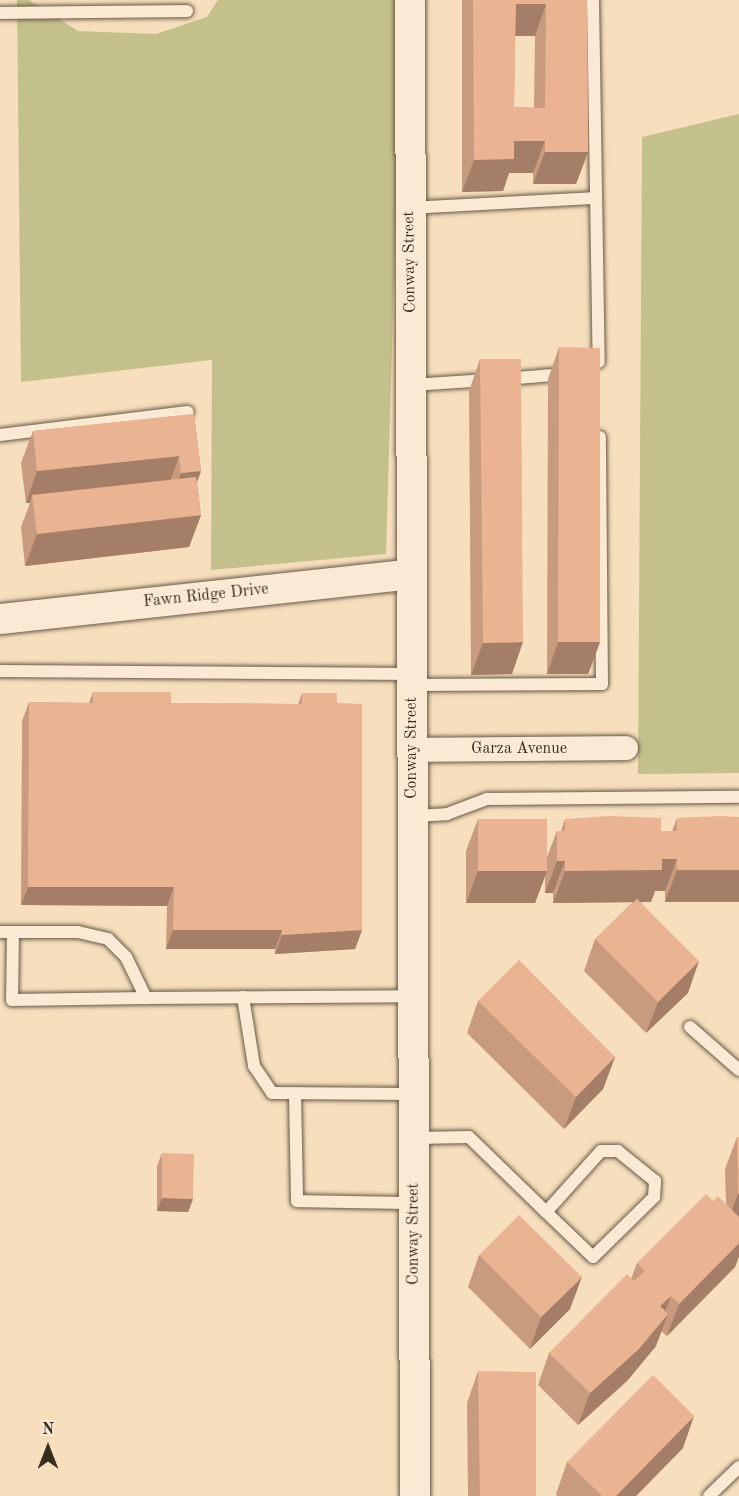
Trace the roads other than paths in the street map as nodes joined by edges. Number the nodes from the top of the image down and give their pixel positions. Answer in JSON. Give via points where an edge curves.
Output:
{"nodes":[{"id":1,"x":410,"y":0,"type":"edge"},
{"id":2,"x":593,"y":0,"type":"edge"},
{"id":3,"x":187,"y":11,"type":"dead end"},
{"id":4,"x":0,"y":12,"type":"edge"},
{"id":5,"x":596,"y":198,"type":"junction"},
{"id":6,"x":410,"y":208,"type":"junction"},
{"id":7,"x":411,"y":385,"type":"junction"},
{"id":8,"x":188,"y":412,"type":"edge"},
{"id":9,"x":600,"y":418,"type":"edge"},
{"id":10,"x":0,"y":435,"type":"edge"},
{"id":11,"x":412,"y":573,"type":"junction"},
{"id":12,"x":0,"y":619,"type":"edge"},
{"id":13,"x":0,"y":671,"type":"edge"},
{"id":14,"x":413,"y":680,"type":"junction"},
{"id":15,"x":627,"y":748,"type":"dead end"},
{"id":16,"x":412,"y":750,"type":"junction"},
{"id":17,"x":739,"y":797,"type":"edge"},
{"id":18,"x":412,"y":816,"type":"junction"},
{"id":19,"x":6,"y":932,"type":"edge"},
{"id":20,"x":413,"y":996,"type":"junction"},
{"id":21,"x":243,"y":997,"type":"junction"},
{"id":22,"x":146,"y":998,"type":"junction"},
{"id":23,"x":690,"y":1027,"type":"dead end"},
{"id":24,"x":739,"y":1070,"type":"edge"},
{"id":25,"x":295,"y":1093,"type":"junction"},
{"id":26,"x":414,"y":1094,"type":"junction"},
{"id":27,"x":414,"y":1138,"type":"junction"},
{"id":28,"x":414,"y":1203,"type":"junction"},
{"id":29,"x":546,"y":1212,"type":"junction"},
{"id":30,"x":739,"y":1467,"type":"edge"},
{"id":31,"x":414,"y":1496,"type":"edge"},
{"id":32,"x":709,"y":1496,"type":"edge"}],
"edges":[{"from":1,"to":6,"type":"street","name":"Conway Street"},
{"from":2,"to":5,"type":"lane"},
{"from":3,"to":4,"type":"lane"},
{"from":5,"to":6,"type":"lane"},
{"from":5,"to":7,"type":"lane","via":[[599,372]]},
{"from":6,"to":7,"type":"street","name":"Conway Street"},
{"from":7,"to":11,"type":"street","name":"Conway Street"},
{"from":8,"to":10,"type":"lane"},
{"from":9,"to":14,"type":"lane","via":[[602,684]]},
{"from":11,"to":12,"type":"street","name":"Fawn Ridge Drive"},
{"from":11,"to":14,"type":"street","name":"Conway Street"},
{"from":13,"to":14,"type":"lane"},
{"from":14,"to":16,"type":"street","name":"Conway Street"},
{"from":15,"to":16,"type":"street","name":"Garza Avenue"},
{"from":16,"to":18,"type":"street","name":"Conway Street"},
{"from":17,"to":18,"type":"lane","via":[[487,799],[447,814]]},
{"from":18,"to":20,"type":"street","name":"Conway Street"},
{"from":19,"to":22,"type":"lane","via":[[78,932],[108,939],[126,957]]},
{"from":19,"to":22,"type":"lane","via":[[12,1000]]},
{"from":20,"to":21,"type":"lane"},
{"from":20,"to":26,"type":"street","name":"Conway Street"},
{"from":21,"to":22,"type":"lane"},
{"from":21,"to":25,"type":"lane","via":[[254,1066],[272,1093]]},
{"from":23,"to":24,"type":"lane"},
{"from":25,"to":26,"type":"lane"},
{"from":25,"to":28,"type":"lane","via":[[297,1201]]},
{"from":26,"to":27,"type":"street","name":"Conway Street"},
{"from":27,"to":28,"type":"street","name":"Conway Street"},
{"from":27,"to":29,"type":"lane","via":[[469,1137]]},
{"from":28,"to":31,"type":"street","name":"Conway Street"},
{"from":29,"to":29,"type":"lane","via":[[593,1257],[654,1197],[655,1181],[618,1150],[601,1150]]},
{"from":30,"to":32,"type":"lane"}]}
